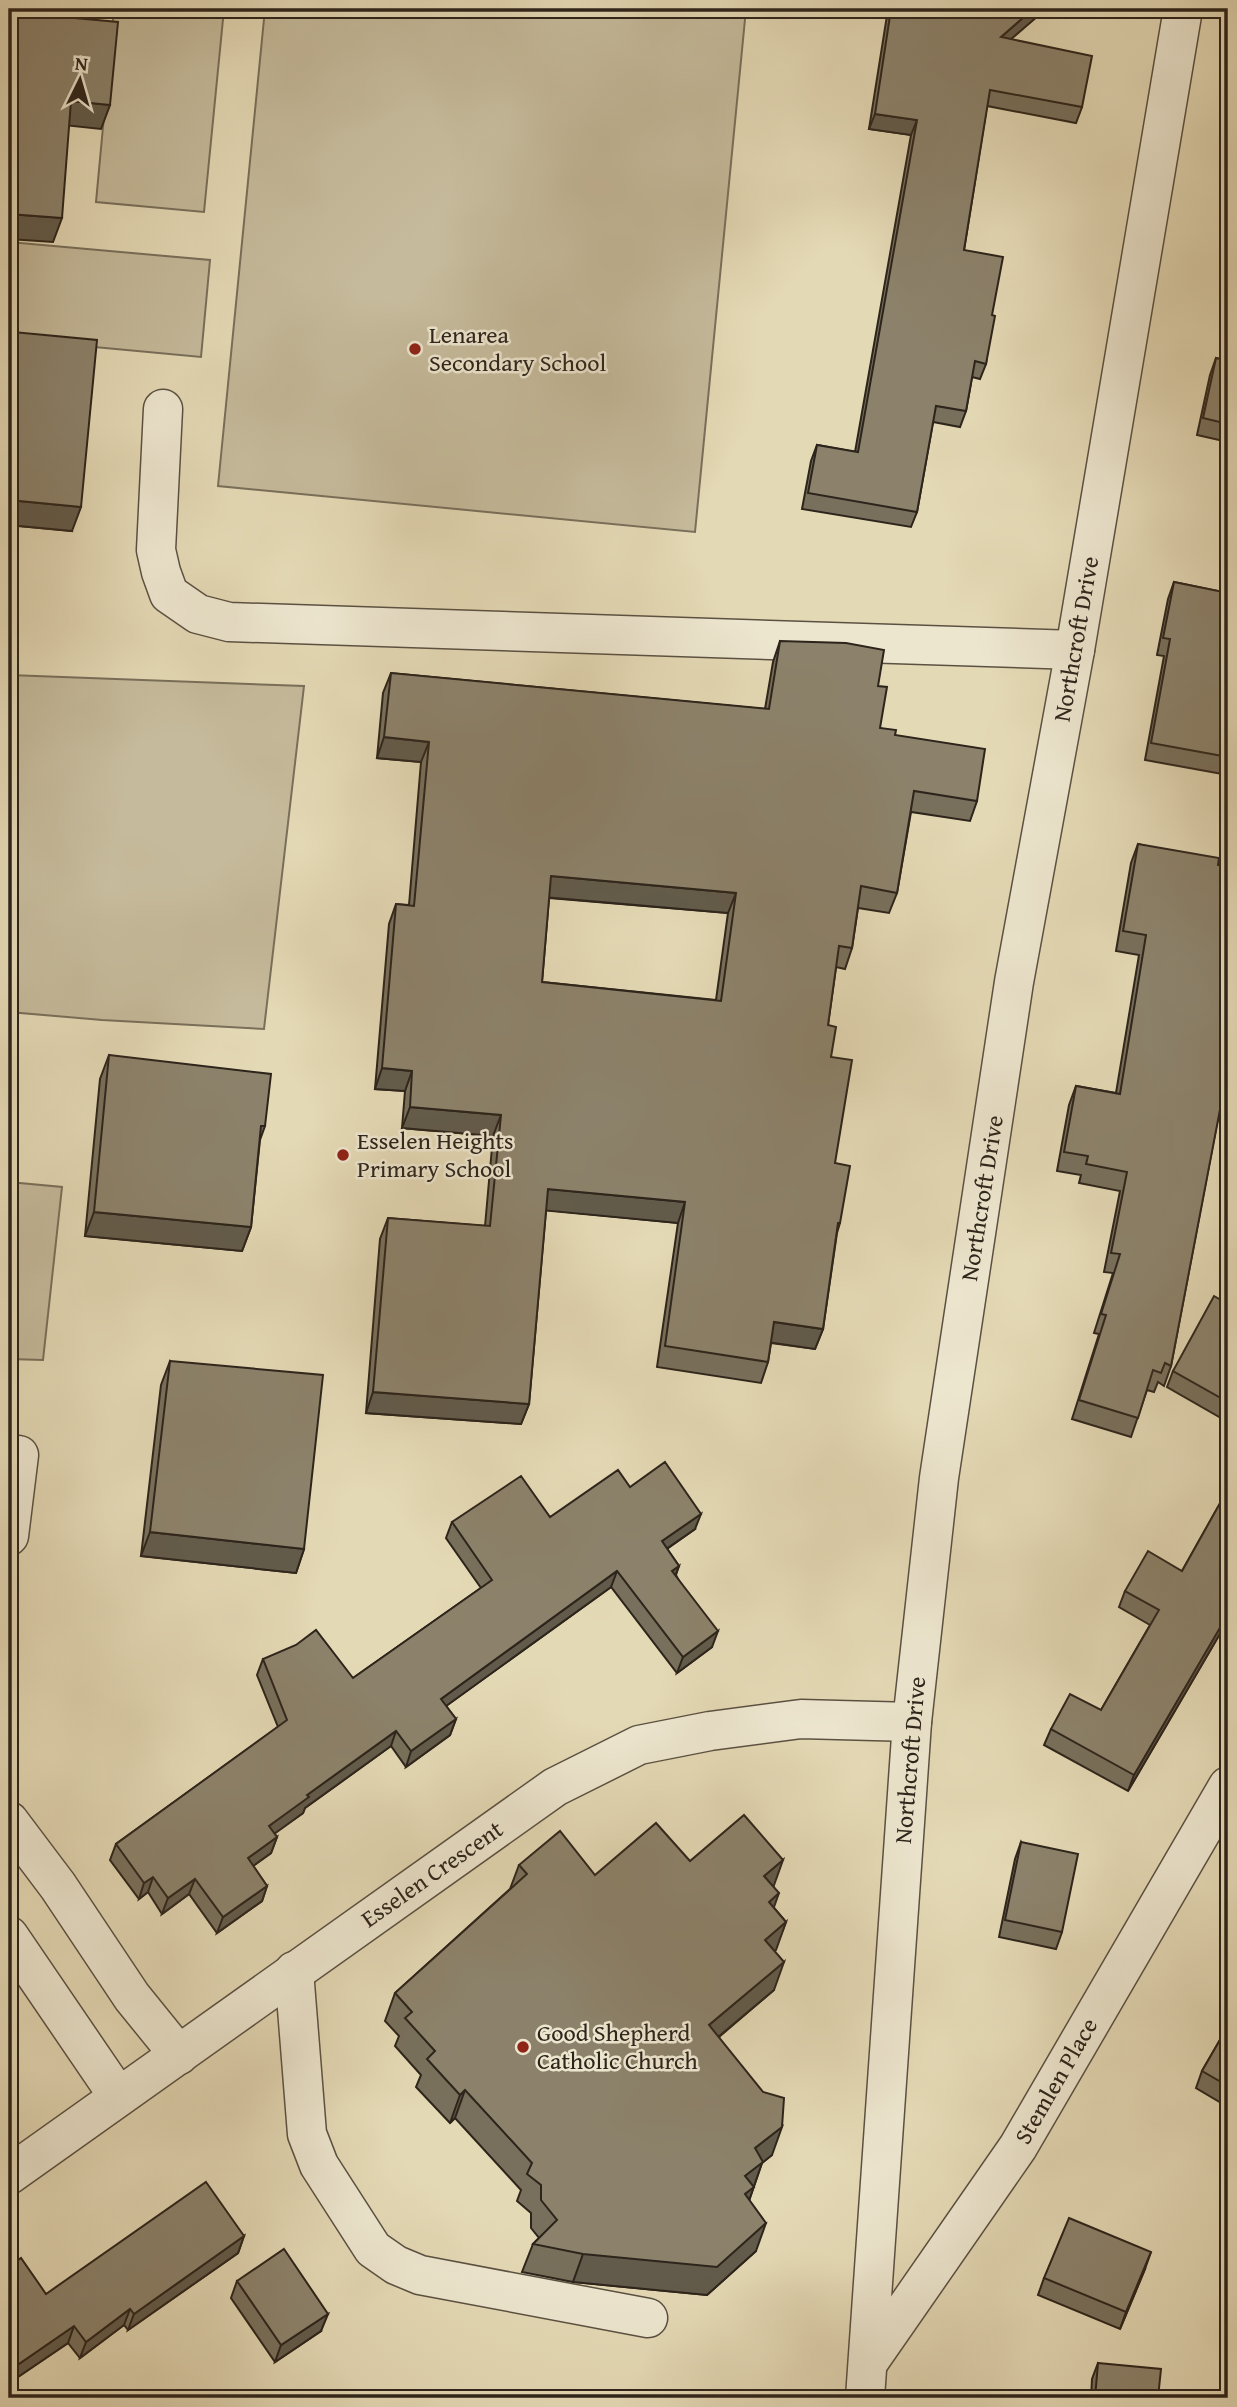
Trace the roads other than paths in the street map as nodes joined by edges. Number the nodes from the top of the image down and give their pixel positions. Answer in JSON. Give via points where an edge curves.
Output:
{"nodes":[{"id":1,"x":1183,"y":9,"type":"edge"},
{"id":2,"x":163,"y":409,"type":"dead end"},
{"id":3,"x":1075,"y":650,"type":"junction"},
{"id":4,"x":19,"y":1455,"type":"dead end"},
{"id":5,"x":9,"y":1536,"type":"edge"},
{"id":6,"x":912,"y":1722,"type":"junction"},
{"id":7,"x":1228,"y":1786,"type":"edge"},
{"id":8,"x":9,"y":1821,"type":"edge"},
{"id":9,"x":9,"y":1936,"type":"edge"},
{"id":10,"x":293,"y":1971,"type":"junction"},
{"id":11,"x":179,"y":2055,"type":"junction"},
{"id":12,"x":118,"y":2096,"type":"junction"},
{"id":13,"x":9,"y":2175,"type":"edge"},
{"id":14,"x":648,"y":2318,"type":"dead end"},
{"id":15,"x":866,"y":2381,"type":"edge"}],
"edges":[{"from":1,"to":3,"type":"street","name":"Northcroft Drive"},
{"from":2,"to":3,"type":"street","via":[[156,550],[169,594],[198,614],[229,622]]},
{"from":3,"to":6,"type":"street","name":"Northcroft Drive","via":[[1014,982],[939,1478]]},
{"from":4,"to":5,"type":"street"},
{"from":6,"to":10,"type":"street","name":"Esselen Crescent","via":[[801,1719],[639,1745],[555,1787]]},
{"from":6,"to":15,"type":"street","name":"Northcroft Drive"},
{"from":7,"to":15,"type":"street","name":"Stemlen Place","via":[[1018,2147]]},
{"from":8,"to":11,"type":"street","via":[[132,1997]]},
{"from":9,"to":12,"type":"street"},
{"from":10,"to":11,"type":"street","name":"Esselen Crescent"},
{"from":10,"to":14,"type":"street","via":[[307,2134],[319,2165],[373,2249],[420,2275]]},
{"from":11,"to":12,"type":"street","name":"Esselen Crescent"},
{"from":12,"to":13,"type":"street","name":"Esselen Crescent"}]}
